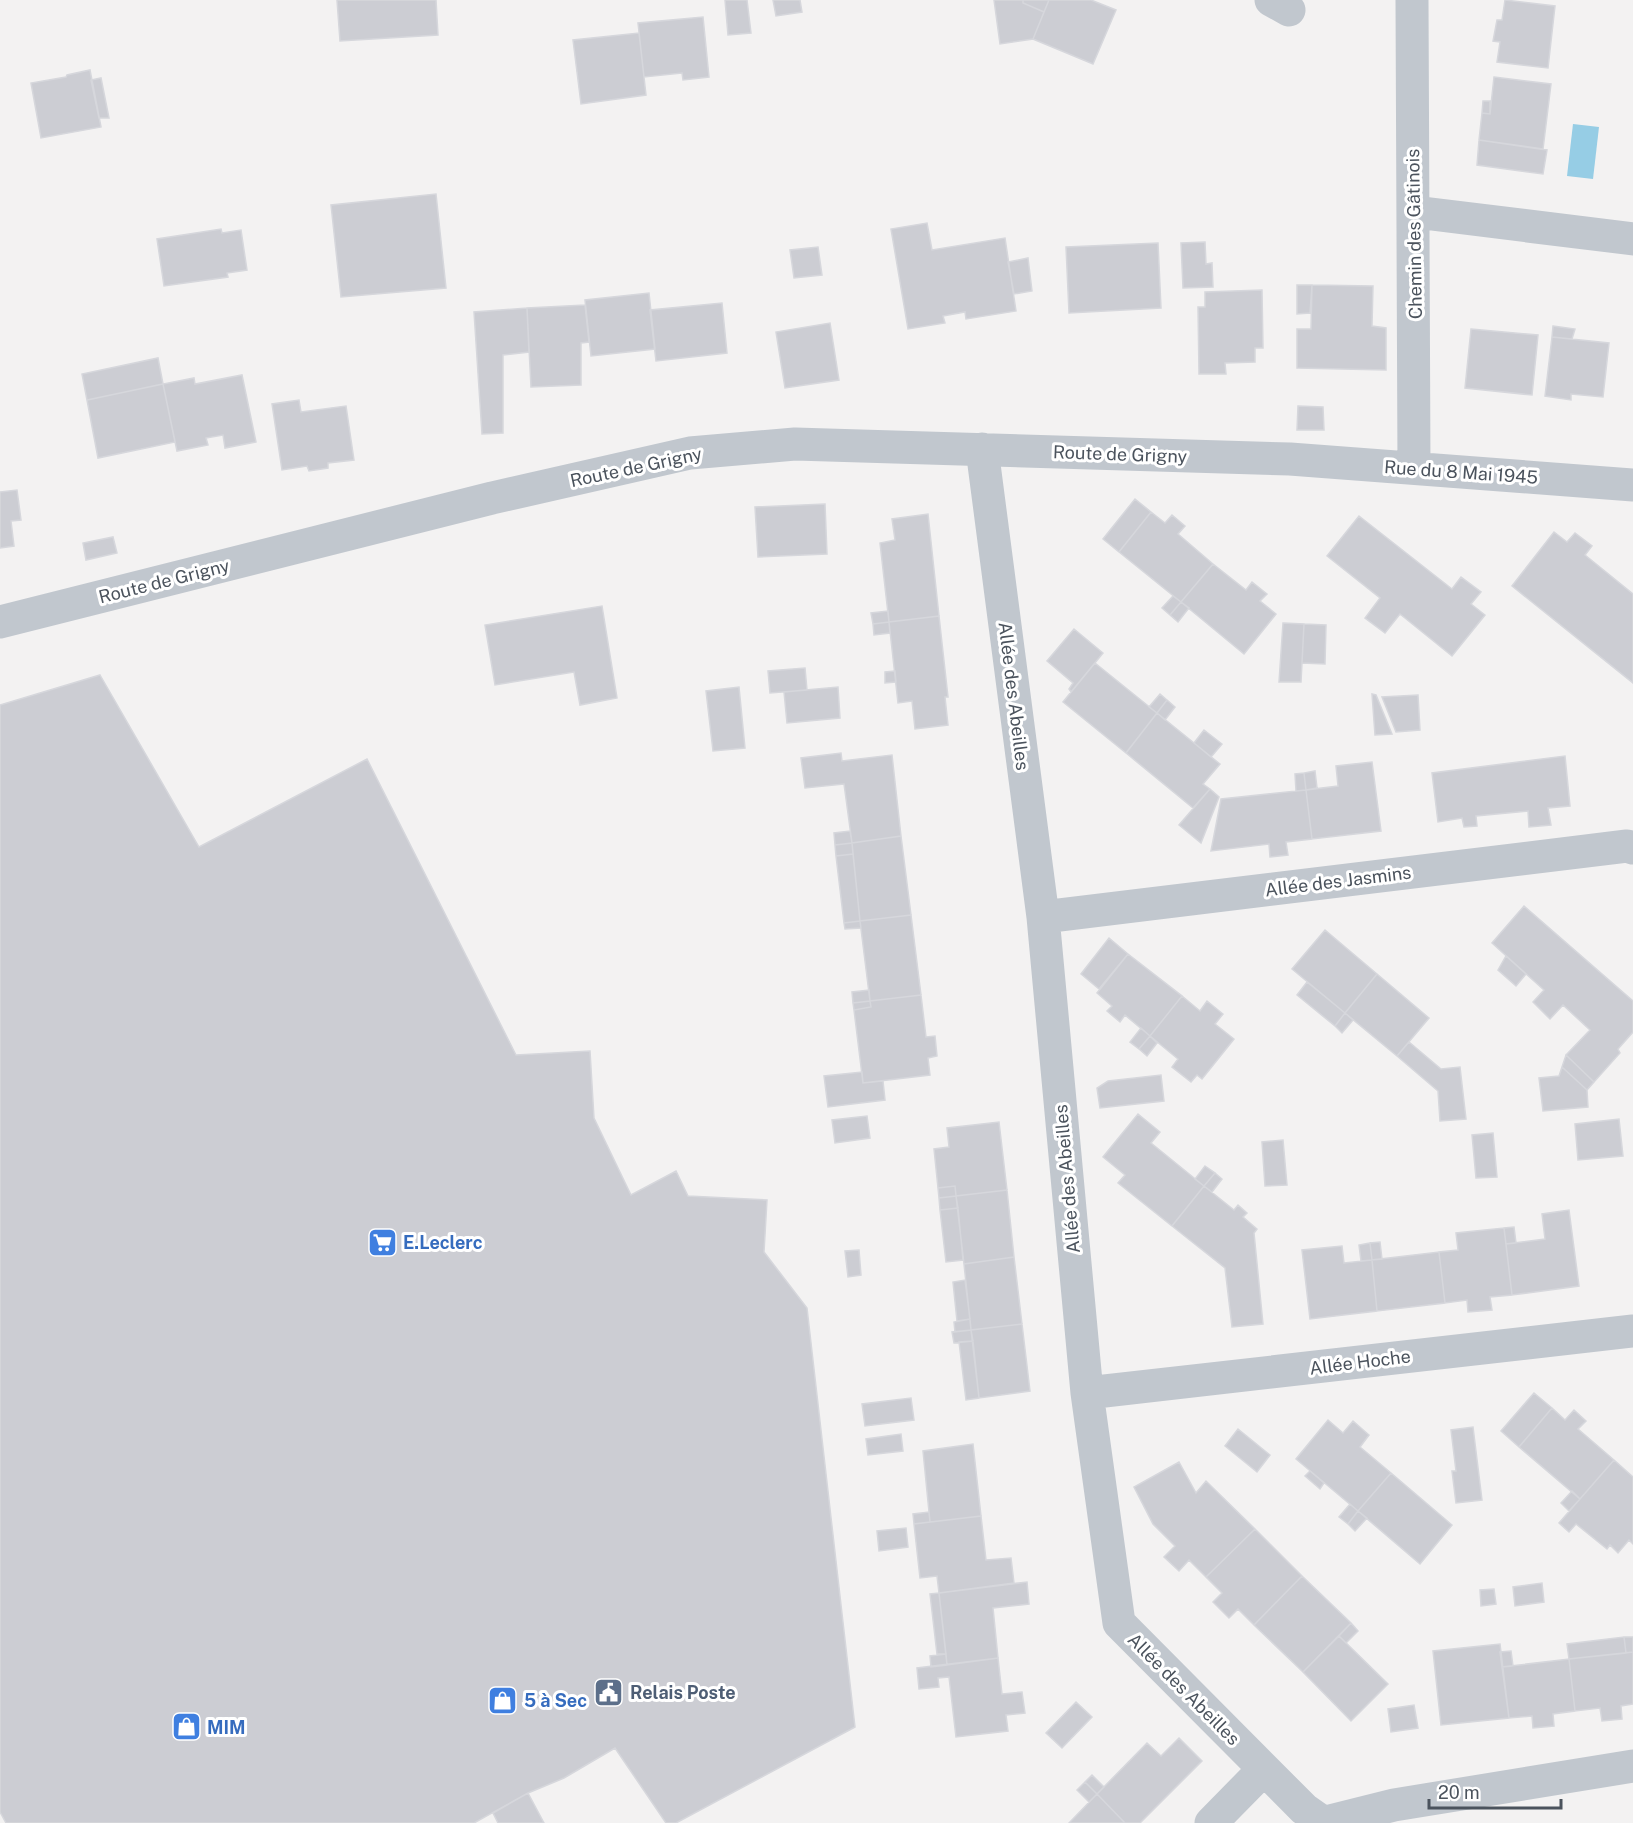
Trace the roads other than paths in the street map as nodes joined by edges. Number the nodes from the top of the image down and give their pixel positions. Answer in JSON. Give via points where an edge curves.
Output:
{"nodes":[{"id":1,"x":1412,"y":0,"type":"edge"},
{"id":2,"x":1414,"y":212,"type":"junction"},
{"id":3,"x":1633,"y":239,"type":"edge"},
{"id":4,"x":982,"y":449,"type":"junction"},
{"id":5,"x":1290,"y":459,"type":"joint"},
{"id":6,"x":1414,"y":468,"type":"junction"},
{"id":7,"x":1633,"y":485,"type":"edge"},
{"id":8,"x":0,"y":622,"type":"edge"},
{"id":9,"x":1633,"y":848,"type":"edge"},
{"id":10,"x":1042,"y":917,"type":"junction"},
{"id":11,"x":1633,"y":1331,"type":"edge"},
{"id":12,"x":1087,"y":1393,"type":"junction"},
{"id":13,"x":1633,"y":1766,"type":"edge"},
{"id":14,"x":1264,"y":1769,"type":"junction"},
{"id":15,"x":1211,"y":1823,"type":"edge"},
{"id":16,"x":1323,"y":1823,"type":"edge"}],
"edges":[{"from":1,"to":2,"type":"street","name":"Chemin des Gâtinois"},
{"from":2,"to":3,"type":"street"},
{"from":2,"to":6,"type":"street","name":"Chemin des Gâtinois"},
{"from":4,"to":5,"type":"street","name":"Route de Grigny"},
{"from":4,"to":8,"type":"street","name":"Route de Grigny","via":[[795,444],[690,453],[492,498]]},
{"from":4,"to":10,"type":"street","name":"Allée des Abeilles"},
{"from":5,"to":6,"type":"street","name":"Rue du 8 Mai 1945"},
{"from":6,"to":7,"type":"street","name":"Rue du 8 Mai 1945"},
{"from":9,"to":10,"type":"street","name":"Allée des Jasmins"},
{"from":10,"to":12,"type":"street","name":"Allée des Abeilles"},
{"from":11,"to":12,"type":"street","name":"Allée Hoche"},
{"from":12,"to":14,"type":"street","name":"Allée des Abeilles","via":[[1119,1623]]},
{"from":13,"to":16,"type":"street","via":[[1394,1805]]},
{"from":14,"to":15,"type":"street"},
{"from":14,"to":16,"type":"street","name":"Allée des Abeilles"}]}
